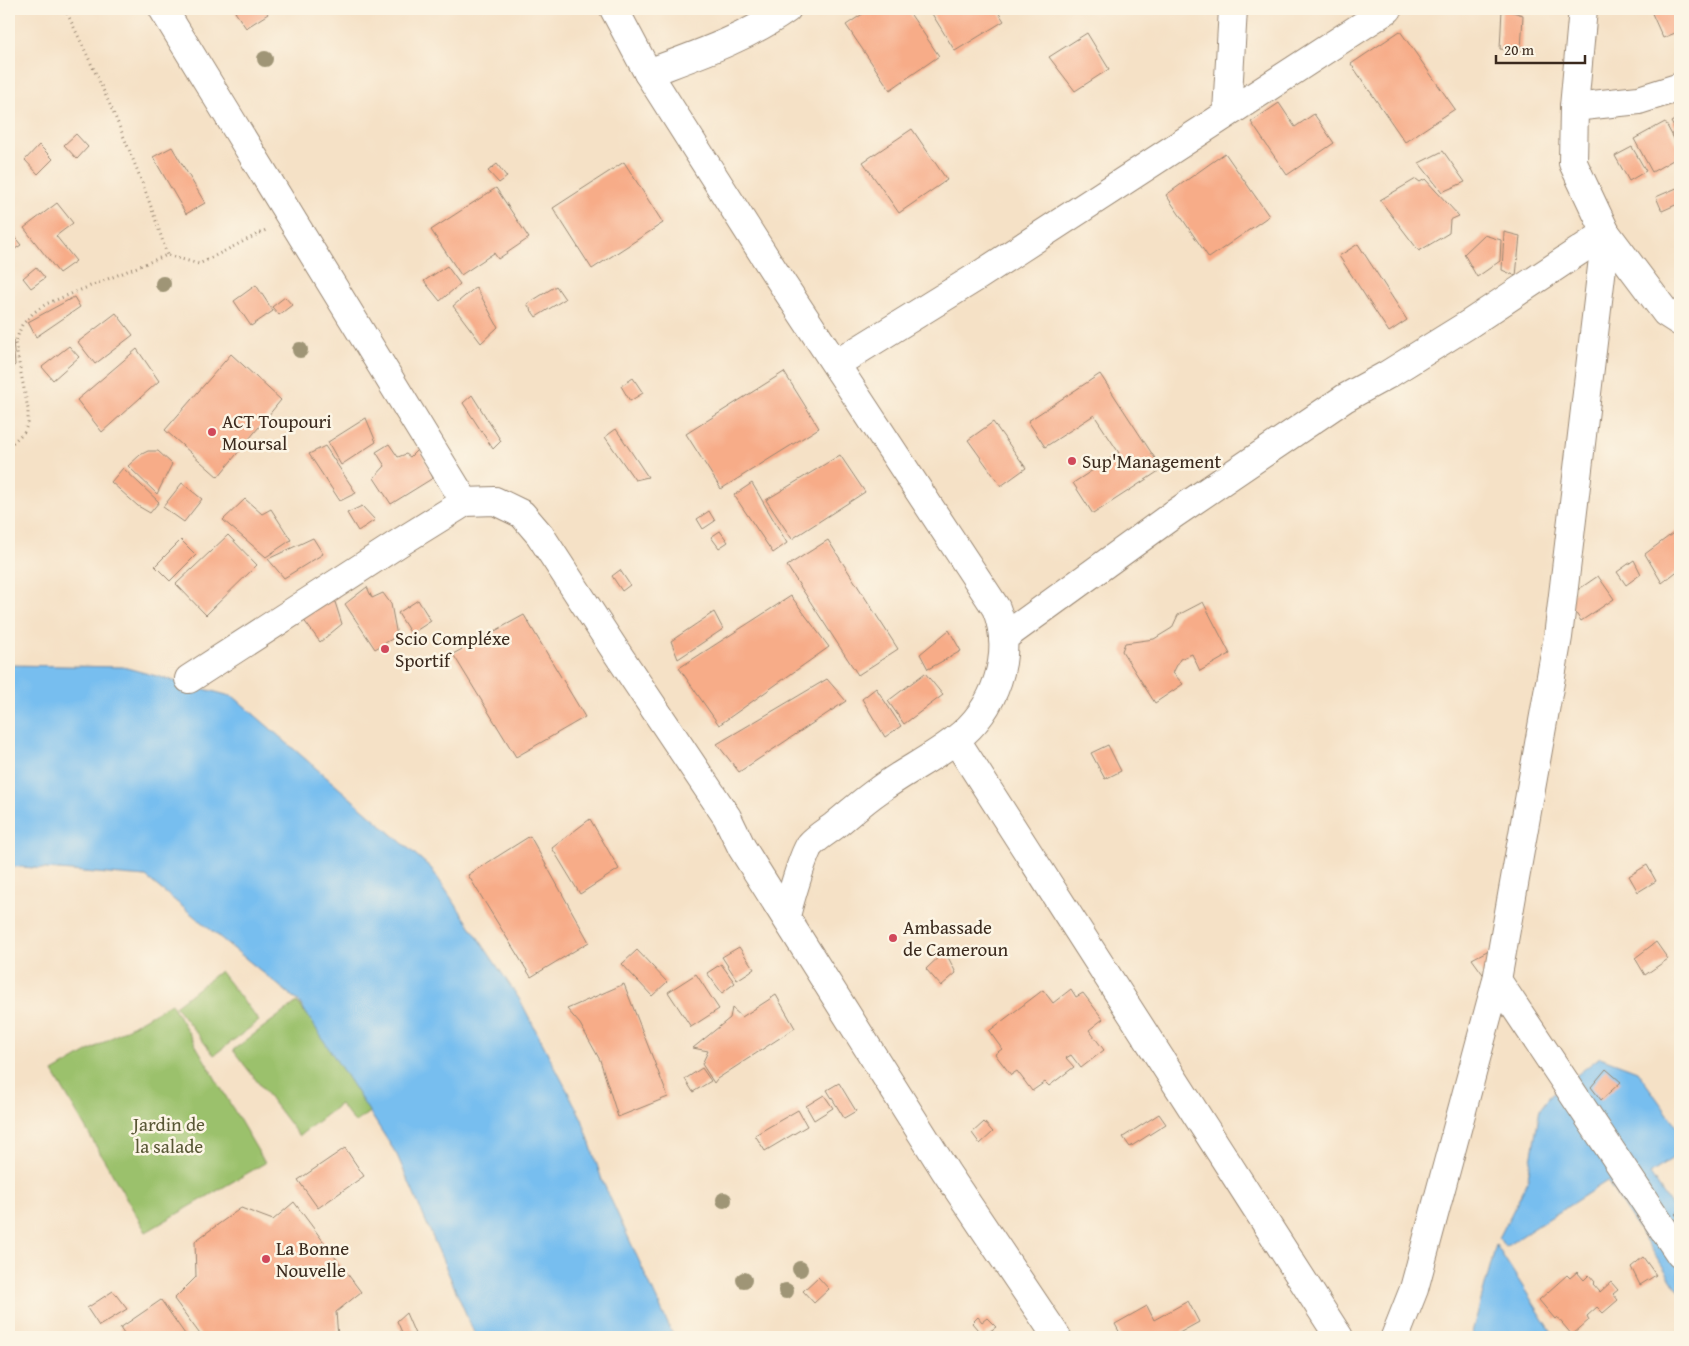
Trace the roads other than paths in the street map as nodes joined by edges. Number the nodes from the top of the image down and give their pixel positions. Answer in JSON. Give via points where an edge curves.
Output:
{"nodes":[{"id":1,"x":163,"y":9,"type":"edge"},
{"id":2,"x":614,"y":9,"type":"edge"},
{"id":3,"x":787,"y":9,"type":"edge"},
{"id":4,"x":1233,"y":9,"type":"edge"},
{"id":5,"x":1388,"y":9,"type":"edge"},
{"id":6,"x":1583,"y":9,"type":"edge"},
{"id":7,"x":648,"y":73,"type":"junction"},
{"id":8,"x":1680,"y":87,"type":"edge"},
{"id":9,"x":1574,"y":107,"type":"junction"},
{"id":10,"x":1228,"y":112,"type":"junction"},
{"id":11,"x":1606,"y":233,"type":"junction"},
{"id":12,"x":1680,"y":322,"type":"edge"},
{"id":13,"x":836,"y":364,"type":"junction"},
{"id":14,"x":465,"y":502,"type":"junction"},
{"id":15,"x":1003,"y":638,"type":"junction"},
{"id":16,"x":189,"y":679,"type":"dead end"},
{"id":17,"x":956,"y":740,"type":"junction"},
{"id":18,"x":786,"y":916,"type":"junction"},
{"id":19,"x":1497,"y":980,"type":"junction"},
{"id":20,"x":1680,"y":1254,"type":"edge"},
{"id":21,"x":1057,"y":1337,"type":"edge"},
{"id":22,"x":1339,"y":1337,"type":"edge"},
{"id":23,"x":1395,"y":1337,"type":"edge"}],
"edges":[{"from":1,"to":14,"type":"street"},
{"from":2,"to":7,"type":"street"},
{"from":3,"to":7,"type":"street","via":[[734,40]]},
{"from":4,"to":10,"type":"street"},
{"from":5,"to":10,"type":"street"},
{"from":6,"to":9,"type":"street"},
{"from":7,"to":13,"type":"street"},
{"from":8,"to":9,"type":"street","via":[[1639,100]]},
{"from":9,"to":11,"type":"street","via":[[1573,163]]},
{"from":10,"to":13,"type":"street"},
{"from":11,"to":12,"type":"street","via":[[1666,313]]},
{"from":11,"to":15,"type":"street","via":[[1469,324],[1345,398],[1174,514]]},
{"from":11,"to":19,"type":"street","via":[[1558,637]]},
{"from":13,"to":15,"type":"street","via":[[996,608],[1002,622]]},
{"from":14,"to":16,"type":"street"},
{"from":14,"to":18,"type":"street","via":[[495,501],[522,514],[540,536],[727,817],[742,848]]},
{"from":15,"to":17,"type":"street","via":[[1004,657],[991,698]]},
{"from":17,"to":18,"type":"street","via":[[879,790],[808,846]]},
{"from":17,"to":22,"type":"street"},
{"from":18,"to":21,"type":"street","via":[[946,1172]]},
{"from":19,"to":20,"type":"street"},
{"from":19,"to":23,"type":"street","via":[[1414,1289]]}]}
